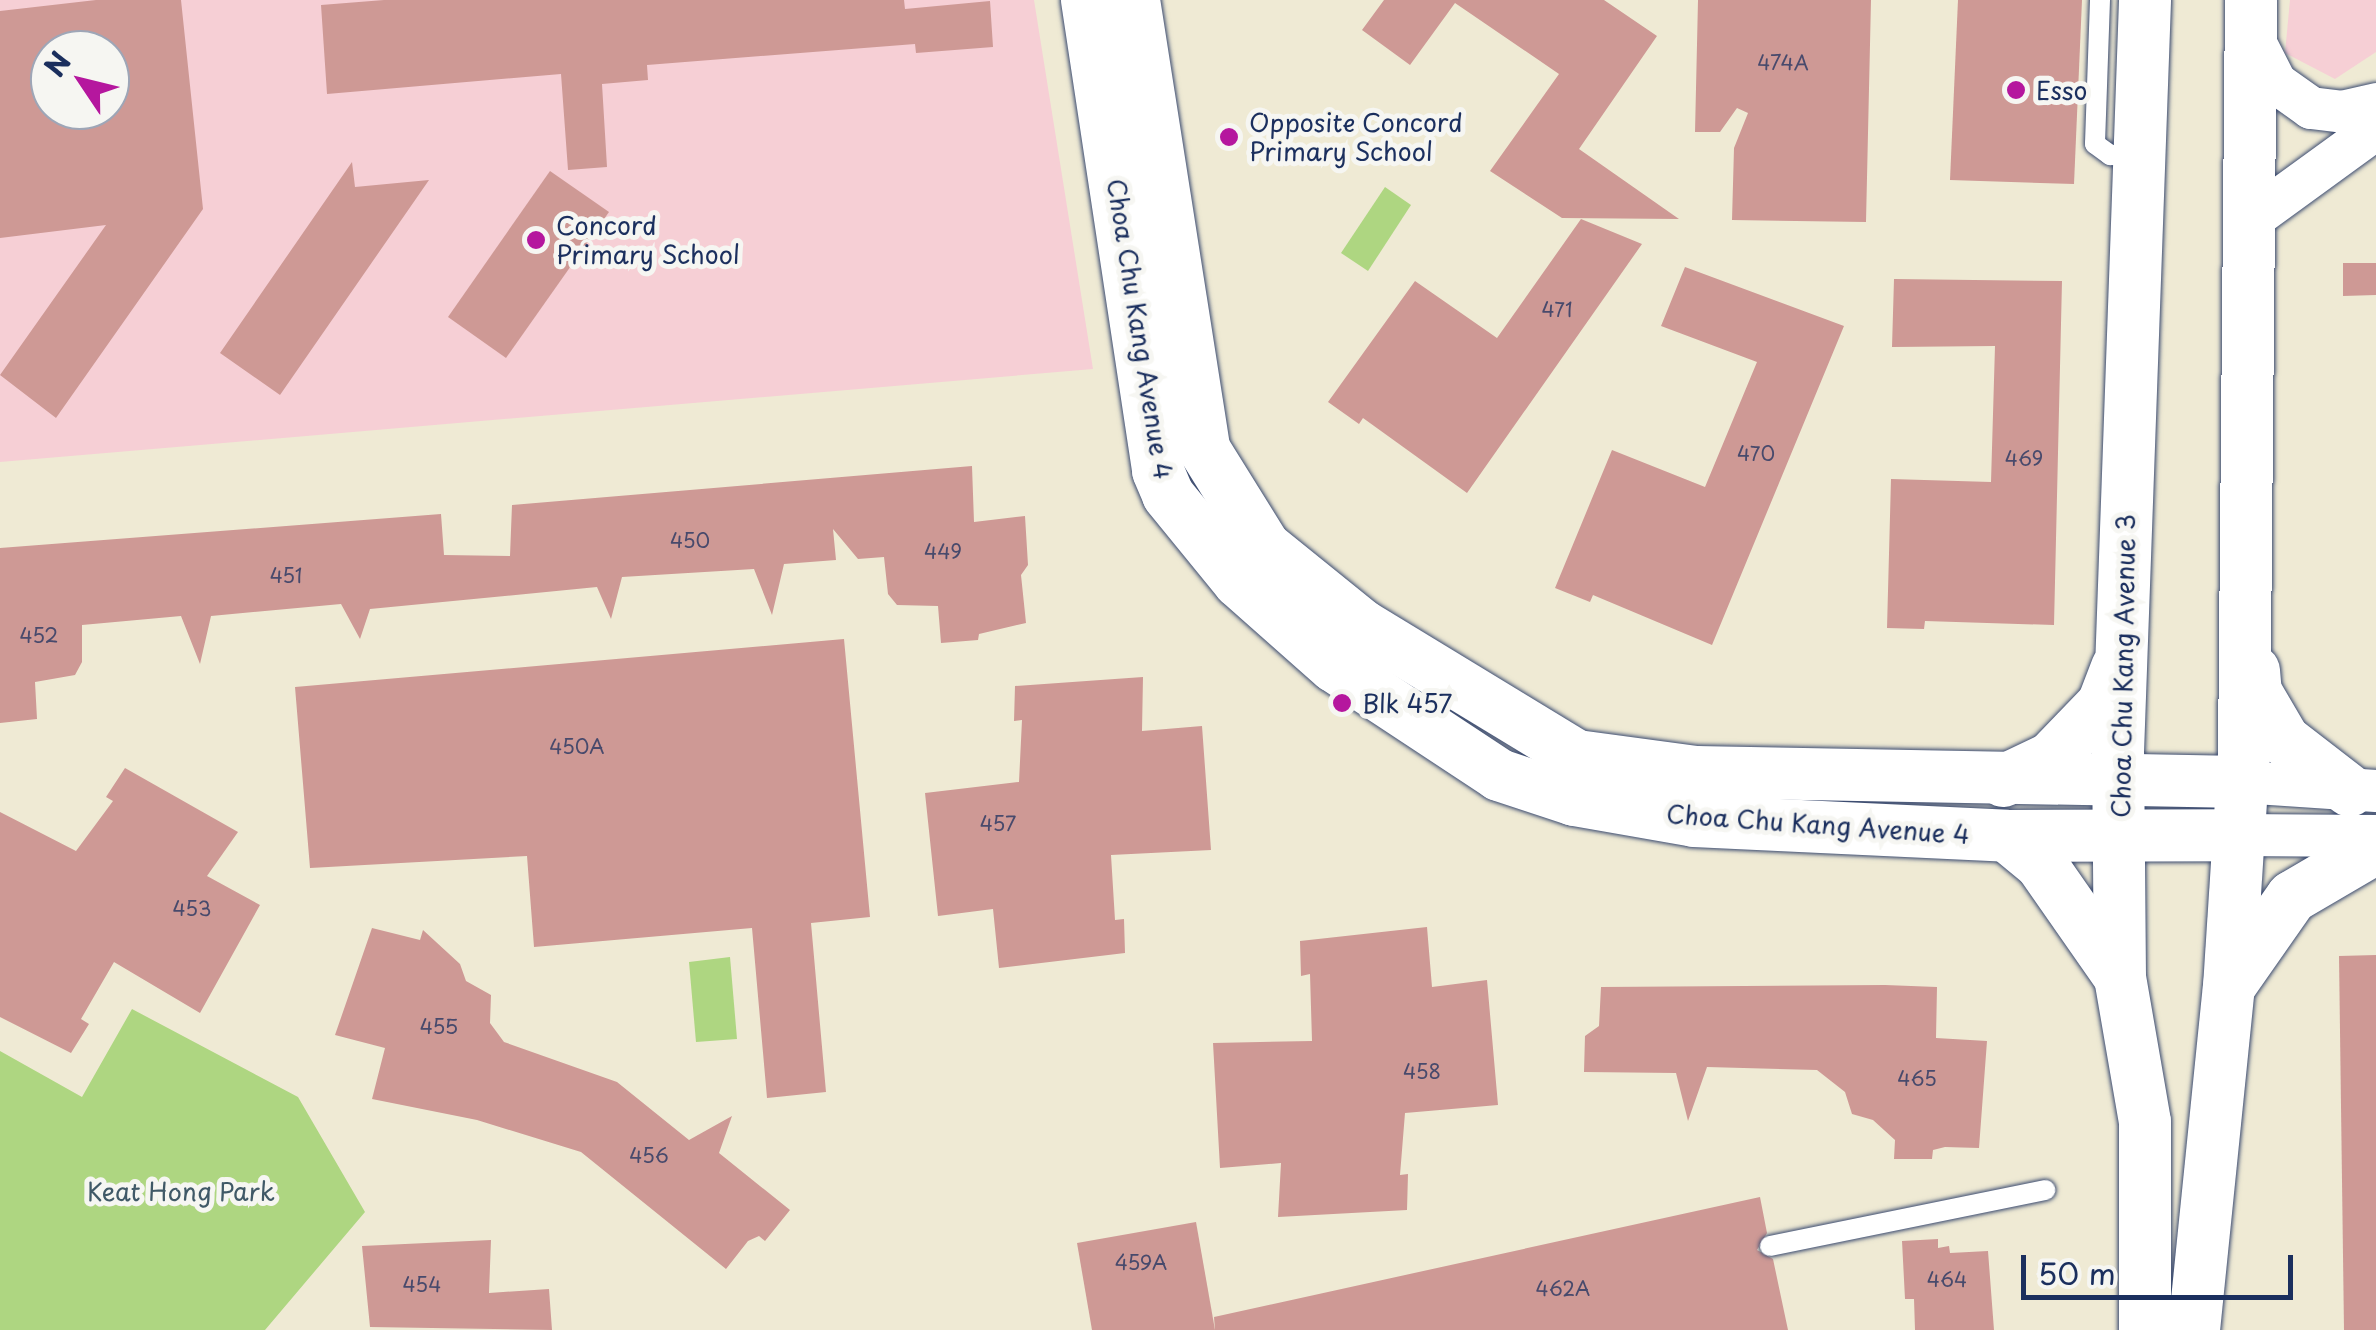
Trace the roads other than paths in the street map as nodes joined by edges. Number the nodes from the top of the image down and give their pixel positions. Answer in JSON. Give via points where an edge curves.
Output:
{"nodes":[{"id":1,"x":1087,"y":0,"type":"edge"},
{"id":2,"x":1134,"y":0,"type":"edge"},
{"id":3,"x":2100,"y":0,"type":"edge"},
{"id":4,"x":2145,"y":0,"type":"edge"},
{"id":5,"x":2251,"y":17,"type":"edge"},
{"id":6,"x":2376,"y":104,"type":"edge"},
{"id":7,"x":2376,"y":129,"type":"edge"},
{"id":8,"x":2137,"y":156,"type":"junction"},
{"id":9,"x":2248,"y":222,"type":"junction"},
{"id":10,"x":2246,"y":615,"type":"junction"},
{"id":11,"x":2118,"y":664,"type":"junction"},
{"id":12,"x":2002,"y":782,"type":"junction"},
{"id":13,"x":2242,"y":782,"type":"junction"},
{"id":14,"x":2120,"y":783,"type":"junction"},
{"id":15,"x":2363,"y":791,"type":"edge"},
{"id":16,"x":2121,"y":835,"type":"junction"},
{"id":17,"x":2237,"y":835,"type":"junction"},
{"id":18,"x":2007,"y":836,"type":"junction"},
{"id":19,"x":2376,"y":836,"type":"edge"},
{"id":20,"x":2376,"y":848,"type":"edge"},
{"id":21,"x":2120,"y":977,"type":"junction"},
{"id":22,"x":2229,"y":987,"type":"junction"},
{"id":23,"x":2044,"y":1190,"type":"dead end"},
{"id":24,"x":1770,"y":1246,"type":"dead end"},
{"id":25,"x":2145,"y":1330,"type":"edge"},
{"id":26,"x":2194,"y":1330,"type":"edge"}],
"edges":[{"from":1,"to":18,"type":"street","name":"Choa Chu Kang Avenue 4","via":[[1158,471],[1168,495],[1239,582],[1367,688],[1499,775],[1555,794],[1694,821]]},
{"from":2,"to":12,"type":"street","name":"Choa Chu Kang Avenue 4","via":[[1204,449],[1265,547],[1377,636],[1578,756],[1696,772]]},
{"from":3,"to":8,"type":"lane","via":[[2095,144],[2110,155]]},
{"from":4,"to":8,"type":"street","name":"Choa Chu Kang Avenue 3"},
{"from":5,"to":6,"type":"street","via":[[2276,83],[2311,108],[2342,112]]},
{"from":5,"to":9,"type":"street"},
{"from":7,"to":9,"type":"street"},
{"from":8,"to":11,"type":"street","name":"Choa Chu Kang Avenue 3"},
{"from":9,"to":10,"type":"street"},
{"from":10,"to":13,"type":"street"},
{"from":10,"to":15,"type":"street","via":[[2256,692],[2284,740]]},
{"from":11,"to":12,"type":"street","via":[[2103,704],[2051,758]]},
{"from":11,"to":14,"type":"street","name":"Choa Chu Kang Avenue 3"},
{"from":12,"to":14,"type":"street","name":"Choa Chu Kang Avenue 4"},
{"from":13,"to":14,"type":"street","name":"Choa Chu Kang Avenue 4"},
{"from":13,"to":15,"type":"street"},
{"from":13,"to":17,"type":"street"},
{"from":14,"to":16,"type":"street","name":"Choa Chu Kang Avenue 3"},
{"from":16,"to":17,"type":"street","name":"Choa Chu Kang Avenue 4"},
{"from":16,"to":18,"type":"street","name":"Choa Chu Kang Avenue 4"},
{"from":16,"to":21,"type":"street","name":"Choa Chu Kang Avenue 3"},
{"from":17,"to":19,"type":"street"},
{"from":17,"to":22,"type":"street"},
{"from":18,"to":21,"type":"street","via":[[2041,864]]},
{"from":20,"to":22,"type":"street","via":[[2292,897]]},
{"from":21,"to":25,"type":"street","name":"Choa Chu Kang Avenue 3","via":[[2145,1122]]},
{"from":22,"to":26,"type":"street"},
{"from":23,"to":24,"type":"lane"}]}
